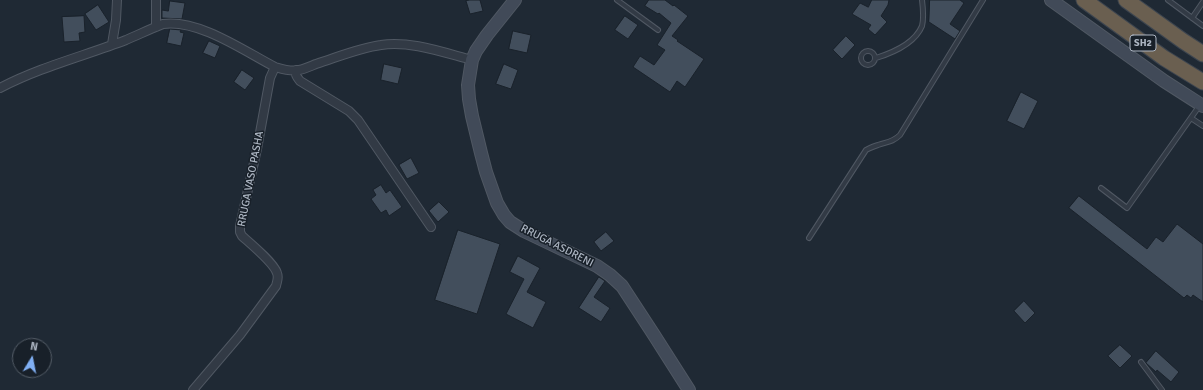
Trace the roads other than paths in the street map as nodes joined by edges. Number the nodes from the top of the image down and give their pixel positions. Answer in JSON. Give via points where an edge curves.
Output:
{"nodes":[{"id":1,"x":117,"y":0,"type":"edge"},
{"id":2,"x":156,"y":0,"type":"edge"},
{"id":3,"x":515,"y":0,"type":"edge"},
{"id":4,"x":617,"y":0,"type":"edge"},
{"id":5,"x":922,"y":0,"type":"edge"},
{"id":6,"x":983,"y":0,"type":"edge"},
{"id":7,"x":1051,"y":0,"type":"edge"},
{"id":8,"x":1084,"y":0,"type":"edge"},
{"id":9,"x":1126,"y":0,"type":"edge"},
{"id":10,"x":1168,"y":0,"type":"edge"},
{"id":11,"x":1203,"y":2,"type":"edge"},
{"id":12,"x":1192,"y":18,"type":"junction"},
{"id":13,"x":1200,"y":22,"type":"edge"},
{"id":14,"x":1203,"y":26,"type":"edge"},
{"id":15,"x":156,"y":27,"type":"junction"},
{"id":16,"x":658,"y":30,"type":"dead end"},
{"id":17,"x":112,"y":44,"type":"junction"},
{"id":18,"x":1203,"y":54,"type":"edge"},
{"id":19,"x":876,"y":58,"type":"dead end"},
{"id":20,"x":472,"y":60,"type":"junction"},
{"id":21,"x":275,"y":67,"type":"junction"},
{"id":22,"x":296,"y":70,"type":"junction"},
{"id":23,"x":1203,"y":82,"type":"edge"},
{"id":24,"x":0,"y":88,"type":"edge"},
{"id":25,"x":1202,"y":105,"type":"edge"},
{"id":26,"x":1191,"y":118,"type":"junction"},
{"id":27,"x":1203,"y":126,"type":"edge"},
{"id":28,"x":1101,"y":188,"type":"dead end"},
{"id":29,"x":431,"y":227,"type":"dead end"},
{"id":30,"x":809,"y":238,"type":"dead end"},
{"id":31,"x":1141,"y":362,"type":"dead end"},
{"id":32,"x":192,"y":390,"type":"edge"},
{"id":33,"x":689,"y":390,"type":"edge"},
{"id":34,"x":1162,"y":390,"type":"edge"}],
"edges":[{"from":1,"to":17,"type":"street"},
{"from":2,"to":15,"type":"street"},
{"from":3,"to":20,"type":"street","name":"RRUGA ASDRENI","via":[[487,35]]},
{"from":4,"to":16,"type":"lane"},
{"from":5,"to":19,"type":"lane","via":[[922,26],[913,39],[892,53]]},
{"from":6,"to":30,"type":"lane","via":[[900,135],[891,142],[878,144],[866,150]]},
{"from":7,"to":25,"type":"street"},
{"from":8,"to":23,"type":"highway","number":"SH2","via":[[1164,58]]},
{"from":9,"to":18,"type":"highway","number":"SH2"},
{"from":10,"to":12,"type":"lane"},
{"from":11,"to":12,"type":"lane"},
{"from":12,"to":13,"type":"lane"},
{"from":13,"to":14,"type":"lane"},
{"from":15,"to":17,"type":"street"},
{"from":15,"to":21,"type":"street","via":[[169,24],[202,29]]},
{"from":17,"to":24,"type":"street"},
{"from":20,"to":22,"type":"street","via":[[422,47],[383,44]]},
{"from":20,"to":33,"type":"street","name":"RRUGA ASDRENI","via":[[468,86],[472,116],[486,172],[504,215],[524,231],[597,266],[622,286]]},
{"from":21,"to":22,"type":"street"},
{"from":21,"to":32,"type":"street","name":"RRUGA VASO PASHA","via":[[270,78],[240,232],[271,263],[278,279],[276,286],[240,334]]},
{"from":22,"to":29,"type":"street","via":[[296,77],[300,81],[349,111],[362,124]]},
{"from":25,"to":26,"type":"lane"},
{"from":26,"to":27,"type":"lane"},
{"from":26,"to":28,"type":"lane","via":[[1128,208]]},
{"from":31,"to":34,"type":"lane"}]}
